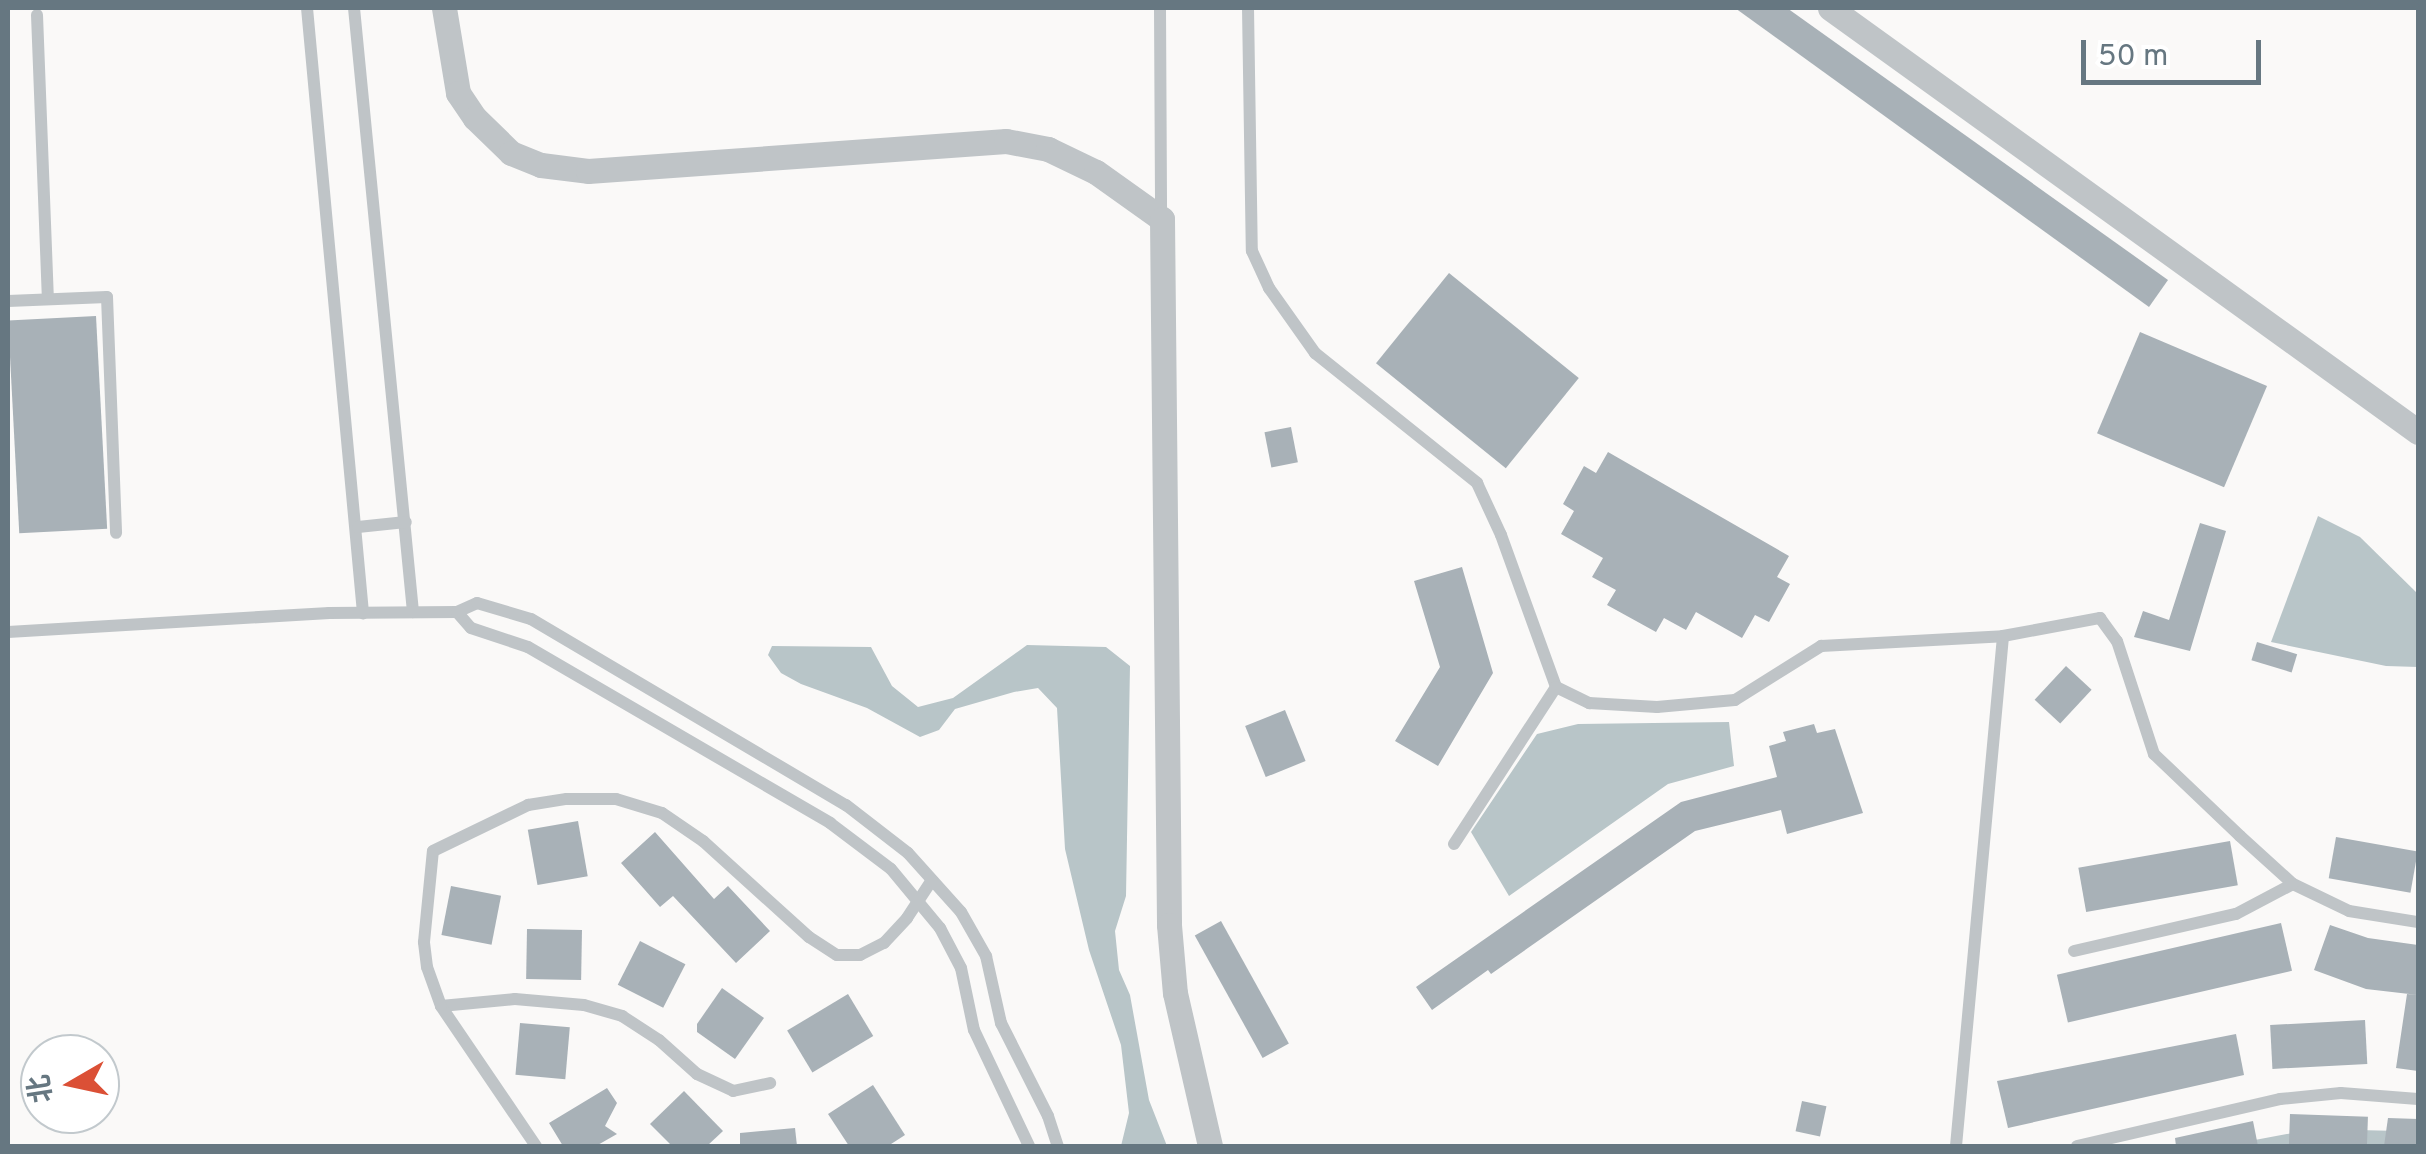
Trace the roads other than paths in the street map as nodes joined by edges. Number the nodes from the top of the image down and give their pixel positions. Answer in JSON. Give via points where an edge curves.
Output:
{"nodes":[{"id":1,"x":307,"y":8,"type":"edge"},
{"id":2,"x":354,"y":8,"type":"edge"},
{"id":3,"x":444,"y":8,"type":"edge"},
{"id":4,"x":1160,"y":8,"type":"edge"},
{"id":5,"x":1248,"y":8,"type":"edge"},
{"id":6,"x":1830,"y":8,"type":"edge"},
{"id":7,"x":37,"y":15,"type":"dead end"},
{"id":8,"x":1162,"y":218,"type":"junction"},
{"id":9,"x":48,"y":300,"type":"junction"},
{"id":10,"x":8,"y":301,"type":"edge"},
{"id":11,"x":2418,"y":432,"type":"edge"},
{"id":12,"x":406,"y":522,"type":"junction"},
{"id":13,"x":358,"y":527,"type":"junction"},
{"id":14,"x":116,"y":533,"type":"dead end"},
{"id":15,"x":413,"y":612,"type":"junction"},
{"id":16,"x":457,"y":612,"type":"junction"},
{"id":17,"x":364,"y":613,"type":"junction"},
{"id":18,"x":8,"y":632,"type":"edge"},
{"id":19,"x":2003,"y":636,"type":"junction"},
{"id":20,"x":1556,"y":688,"type":"junction"},
{"id":21,"x":1454,"y":844,"type":"dead end"},
{"id":22,"x":932,"y":880,"type":"junction"},
{"id":23,"x":2293,"y":884,"type":"junction"},
{"id":24,"x":918,"y":902,"type":"junction"},
{"id":25,"x":2418,"y":922,"type":"edge"},
{"id":26,"x":2074,"y":952,"type":"dead end"},
{"id":27,"x":441,"y":1006,"type":"junction"},
{"id":28,"x":770,"y":1083,"type":"dead end"},
{"id":29,"x":2418,"y":1099,"type":"edge"},
{"id":30,"x":536,"y":1146,"type":"edge"},
{"id":31,"x":1029,"y":1146,"type":"edge"},
{"id":32,"x":1058,"y":1146,"type":"edge"},
{"id":33,"x":1210,"y":1146,"type":"edge"},
{"id":34,"x":1956,"y":1146,"type":"edge"},
{"id":35,"x":2077,"y":1146,"type":"edge"}],
"edges":[{"from":1,"to":13,"type":"lane"},
{"from":2,"to":12,"type":"lane"},
{"from":3,"to":8,"type":"street","via":[[458,93],[511,153],[541,165],[588,172],[1006,141],[1048,149],[1096,172]]},
{"from":4,"to":8,"type":"lane"},
{"from":5,"to":20,"type":"lane","via":[[1252,251],[1315,353],[1477,483]]},
{"from":6,"to":11,"type":"street"},
{"from":7,"to":9,"type":"lane"},
{"from":8,"to":33,"type":"street","via":[[1168,926],[1175,992]]},
{"from":9,"to":10,"type":"lane"},
{"from":9,"to":14,"type":"lane","via":[[107,296]]},
{"from":12,"to":13,"type":"lane"},
{"from":12,"to":15,"type":"lane"},
{"from":13,"to":17,"type":"lane"},
{"from":15,"to":16,"type":"lane"},
{"from":15,"to":17,"type":"lane"},
{"from":16,"to":22,"type":"lane","via":[[476,603],[531,619],[846,805]]},
{"from":16,"to":24,"type":"lane","via":[[471,628],[528,647],[864,844]]},
{"from":17,"to":18,"type":"lane"},
{"from":19,"to":20,"type":"lane","via":[[1821,646],[1735,700],[1656,707],[1589,703]]},
{"from":19,"to":23,"type":"lane","via":[[2100,618],[2117,642],[2154,754]]},
{"from":19,"to":34,"type":"lane"},
{"from":20,"to":21,"type":"lane"},
{"from":22,"to":24,"type":"lane"},
{"from":22,"to":32,"type":"lane","via":[[961,912],[986,956],[1002,1023]]},
{"from":23,"to":25,"type":"lane","via":[[2349,911]]},
{"from":23,"to":26,"type":"lane","via":[[2236,914]]},
{"from":24,"to":27,"type":"lane","via":[[884,943],[860,956],[837,956],[662,813],[616,799],[528,805],[433,851],[424,942]]},
{"from":24,"to":31,"type":"lane","via":[[960,968],[974,1030]]},
{"from":27,"to":28,"type":"lane","via":[[516,999],[584,1006],[622,1016],[697,1074],[733,1090]]},
{"from":27,"to":30,"type":"lane"},
{"from":29,"to":35,"type":"lane","via":[[2341,1093],[2280,1099]]}]}
